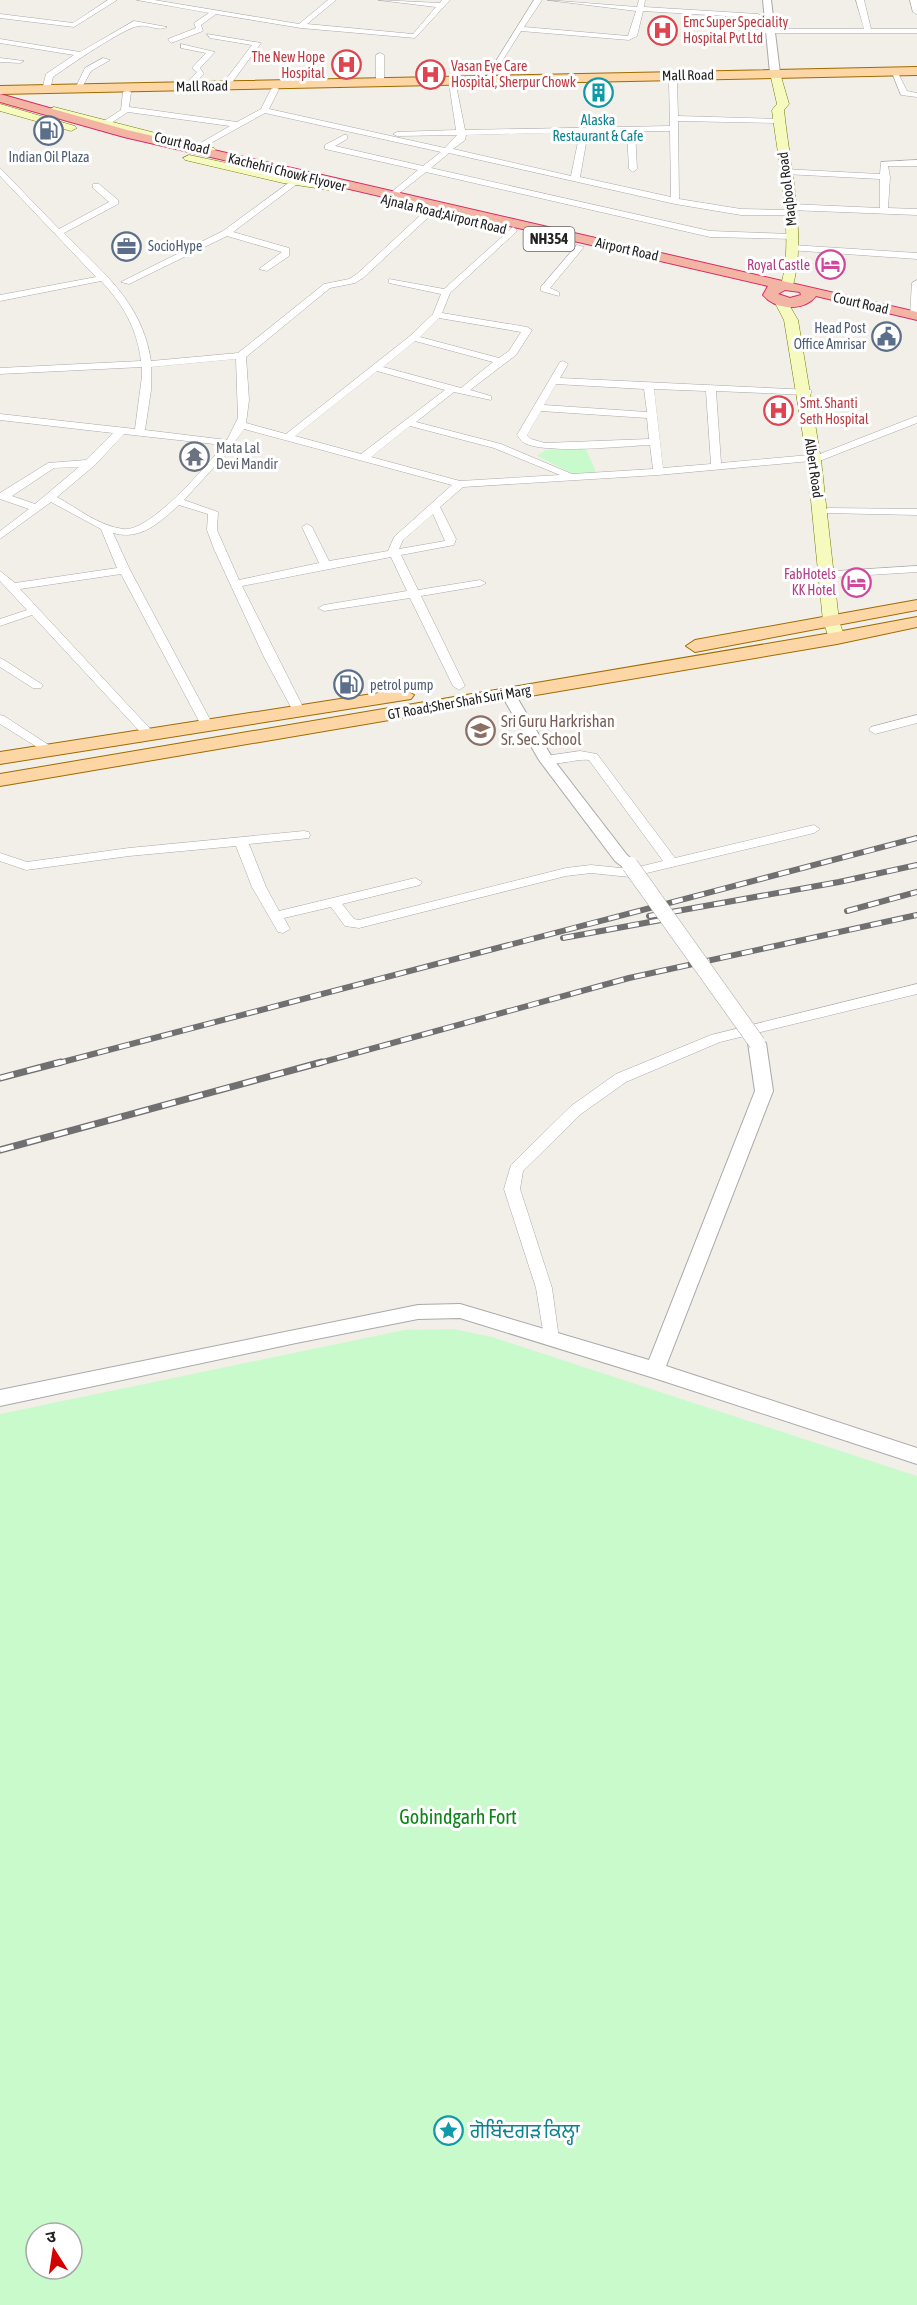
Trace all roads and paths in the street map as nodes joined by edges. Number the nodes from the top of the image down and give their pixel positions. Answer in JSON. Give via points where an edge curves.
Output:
{"nodes":[{"id":1,"x":113,"y":0,"type":"edge"},
{"id":2,"x":141,"y":0,"type":"edge"},
{"id":3,"x":208,"y":0,"type":"edge"},
{"id":4,"x":332,"y":0,"type":"edge"},
{"id":5,"x":382,"y":0,"type":"edge"},
{"id":6,"x":538,"y":0,"type":"edge"},
{"id":7,"x":551,"y":0,"type":"edge"},
{"id":8,"x":766,"y":0,"type":"edge"},
{"id":9,"x":860,"y":0,"type":"edge"},
{"id":10,"x":914,"y":0,"type":"edge"},
{"id":11,"x":444,"y":3,"type":"edge"},
{"id":12,"x":641,"y":4,"type":"edge"},
{"id":13,"x":195,"y":9,"type":"junction"},
{"id":14,"x":215,"y":12,"type":"junction"},
{"id":15,"x":757,"y":12,"type":"joint"},
{"id":16,"x":917,"y":12,"type":"edge"},
{"id":17,"x":0,"y":15,"type":"edge"},
{"id":18,"x":61,"y":23,"type":"junction"},
{"id":19,"x":301,"y":26,"type":"junction"},
{"id":20,"x":163,"y":27,"type":"dead end"},
{"id":21,"x":129,"y":28,"type":"junction"},
{"id":22,"x":521,"y":29,"type":"junction"},
{"id":23,"x":51,"y":30,"type":"dead end"},
{"id":24,"x":759,"y":31,"type":"junction"},
{"id":25,"x":917,"y":31,"type":"edge"},
{"id":26,"x":172,"y":32,"type":"dead end"},
{"id":27,"x":771,"y":32,"type":"junction"},
{"id":28,"x":868,"y":32,"type":"junction"},
{"id":29,"x":210,"y":36,"type":"dead end"},
{"id":30,"x":41,"y":37,"type":"dead end"},
{"id":31,"x":0,"y":41,"type":"edge"},
{"id":32,"x":171,"y":41,"type":"dead end"},
{"id":33,"x":760,"y":42,"type":"dead end"},
{"id":34,"x":31,"y":44,"type":"junction"},
{"id":35,"x":184,"y":46,"type":"dead end"},
{"id":36,"x":81,"y":54,"type":"junction"},
{"id":37,"x":380,"y":55,"type":"dead end"},
{"id":38,"x":0,"y":60,"type":"edge"},
{"id":39,"x":106,"y":60,"type":"dead end"},
{"id":40,"x":20,"y":61,"type":"dead end"},
{"id":41,"x":917,"y":71,"type":"edge"},
{"id":42,"x":896,"y":77,"type":"junction"},
{"id":43,"x":917,"y":77,"type":"edge"},
{"id":44,"x":768,"y":79,"type":"junction"},
{"id":45,"x":486,"y":80,"type":"junction"},
{"id":46,"x":673,"y":81,"type":"junction"},
{"id":47,"x":380,"y":82,"type":"junction"},
{"id":48,"x":452,"y":85,"type":"junction"},
{"id":49,"x":225,"y":86,"type":"junction"},
{"id":50,"x":187,"y":87,"type":"junction"},
{"id":51,"x":77,"y":89,"type":"junction"},
{"id":52,"x":275,"y":89,"type":"junction"},
{"id":53,"x":46,"y":90,"type":"junction"},
{"id":54,"x":126,"y":92,"type":"junction"},
{"id":55,"x":917,"y":95,"type":"edge"},
{"id":56,"x":0,"y":97,"type":"edge"},
{"id":57,"x":126,"y":110,"type":"junction"},
{"id":58,"x":264,"y":110,"type":"junction"},
{"id":59,"x":779,"y":116,"type":"junction"},
{"id":60,"x":105,"y":123,"type":"junction"},
{"id":61,"x":674,"y":123,"type":"junction"},
{"id":62,"x":238,"y":125,"type":"junction"},
{"id":63,"x":585,"y":129,"type":"junction"},
{"id":64,"x":632,"y":129,"type":"junction"},
{"id":65,"x":462,"y":131,"type":"junction"},
{"id":66,"x":379,"y":135,"type":"junction"},
{"id":67,"x":344,"y":137,"type":"dead end"},
{"id":68,"x":200,"y":147,"type":"junction"},
{"id":69,"x":448,"y":151,"type":"junction"},
{"id":70,"x":917,"y":163,"type":"edge"},
{"id":71,"x":425,"y":169,"type":"junction"},
{"id":72,"x":633,"y":169,"type":"dead end"},
{"id":73,"x":0,"y":171,"type":"edge"},
{"id":74,"x":785,"y":171,"type":"junction"},
{"id":75,"x":886,"y":177,"type":"junction"},
{"id":76,"x":575,"y":179,"type":"junction"},
{"id":77,"x":304,"y":180,"type":"junction"},
{"id":78,"x":96,"y":186,"type":"dead end"},
{"id":79,"x":329,"y":186,"type":"joint"},
{"id":80,"x":364,"y":190,"type":"junction"},
{"id":81,"x":392,"y":196,"type":"junction"},
{"id":82,"x":675,"y":201,"type":"junction"},
{"id":83,"x":790,"y":210,"type":"junction"},
{"id":84,"x":430,"y":211,"type":"junction"},
{"id":85,"x":732,"y":211,"type":"junction"},
{"id":86,"x":884,"y":211,"type":"junction"},
{"id":87,"x":917,"y":212,"type":"edge"},
{"id":88,"x":724,"y":219,"type":"dead end"},
{"id":89,"x":717,"y":226,"type":"dead end"},
{"id":90,"x":513,"y":230,"type":"junction"},
{"id":91,"x":58,"y":233,"type":"junction"},
{"id":92,"x":226,"y":233,"type":"junction"},
{"id":93,"x":710,"y":234,"type":"junction"},
{"id":94,"x":792,"y":242,"type":"junction"},
{"id":95,"x":580,"y":247,"type":"junction"},
{"id":96,"x":915,"y":255,"type":"edge"},
{"id":97,"x":914,"y":266,"type":"dead end"},
{"id":98,"x":264,"y":269,"type":"dead end"},
{"id":99,"x":103,"y":278,"type":"junction"},
{"id":100,"x":916,"y":280,"type":"edge"},
{"id":101,"x":392,"y":281,"type":"dead end"},
{"id":102,"x":126,"y":282,"type":"dead end"},
{"id":103,"x":797,"y":291,"type":"junction"},
{"id":104,"x":446,"y":292,"type":"junction"},
{"id":105,"x":556,"y":294,"type":"dead end"},
{"id":106,"x":774,"y":297,"type":"junction"},
{"id":107,"x":0,"y":298,"type":"edge"},
{"id":108,"x":437,"y":315,"type":"junction"},
{"id":109,"x":916,"y":318,"type":"edge"},
{"id":110,"x":412,"y":338,"type":"junction"},
{"id":111,"x":241,"y":356,"type":"junction"},
{"id":112,"x":500,"y":361,"type":"junction"},
{"id":113,"x":147,"y":364,"type":"junction"},
{"id":114,"x":563,"y":364,"type":"dead end"},
{"id":115,"x":376,"y":368,"type":"junction"},
{"id":116,"x":0,"y":371,"type":"edge"},
{"id":117,"x":553,"y":381,"type":"junction"},
{"id":118,"x":649,"y":386,"type":"junction"},
{"id":119,"x":453,"y":387,"type":"junction"},
{"id":120,"x":711,"y":389,"type":"junction"},
{"id":121,"x":465,"y":390,"type":"junction"},
{"id":122,"x":804,"y":392,"type":"junction"},
{"id":123,"x":487,"y":398,"type":"dead end"},
{"id":124,"x":538,"y":408,"type":"junction"},
{"id":125,"x":652,"y":415,"type":"junction"},
{"id":126,"x":0,"y":417,"type":"edge"},
{"id":127,"x":917,"y":419,"type":"edge"},
{"id":128,"x":407,"y":422,"type":"junction"},
{"id":129,"x":241,"y":425,"type":"junction"},
{"id":130,"x":122,"y":430,"type":"junction"},
{"id":131,"x":140,"y":432,"type":"junction"},
{"id":132,"x":288,"y":437,"type":"junction"},
{"id":133,"x":229,"y":442,"type":"junction"},
{"id":134,"x":654,"y":442,"type":"junction"},
{"id":135,"x":364,"y":457,"type":"junction"},
{"id":136,"x":818,"y":458,"type":"junction"},
{"id":137,"x":91,"y":463,"type":"junction"},
{"id":138,"x":716,"y":466,"type":"junction"},
{"id":139,"x":658,"y":472,"type":"junction"},
{"id":140,"x":572,"y":477,"type":"junction"},
{"id":141,"x":460,"y":484,"type":"junction"},
{"id":142,"x":2,"y":496,"type":"edge"},
{"id":143,"x":51,"y":498,"type":"junction"},
{"id":144,"x":177,"y":501,"type":"junction"},
{"id":145,"x":435,"y":507,"type":"junction"},
{"id":146,"x":37,"y":508,"type":"junction"},
{"id":147,"x":828,"y":511,"type":"junction"},
{"id":148,"x":917,"y":512,"type":"edge"},
{"id":149,"x":105,"y":527,"type":"junction"},
{"id":150,"x":307,"y":527,"type":"dead end"},
{"id":151,"x":0,"y":537,"type":"edge"},
{"id":152,"x":394,"y":554,"type":"junction"},
{"id":153,"x":325,"y":565,"type":"junction"},
{"id":154,"x":917,"y":569,"type":"edge"},
{"id":155,"x":124,"y":570,"type":"junction"},
{"id":156,"x":0,"y":574,"type":"edge"},
{"id":157,"x":836,"y":574,"type":"junction"},
{"id":158,"x":480,"y":583,"type":"dead end"},
{"id":159,"x":236,"y":584,"type":"junction"},
{"id":160,"x":13,"y":587,"type":"junction"},
{"id":161,"x":413,"y":594,"type":"junction"},
{"id":162,"x":917,"y":605,"type":"edge"},
{"id":163,"x":324,"y":608,"type":"dead end"},
{"id":164,"x":34,"y":611,"type":"junction"},
{"id":165,"x":917,"y":622,"type":"edge"},
{"id":166,"x":0,"y":623,"type":"edge"},
{"id":167,"x":840,"y":629,"type":"junction"},
{"id":168,"x":0,"y":662,"type":"edge"},
{"id":169,"x":36,"y":685,"type":"dead end"},
{"id":170,"x":459,"y":686,"type":"junction"},
{"id":171,"x":508,"y":694,"type":"junction"},
{"id":172,"x":299,"y":711,"type":"junction"},
{"id":173,"x":0,"y":718,"type":"edge"},
{"id":174,"x":917,"y":719,"type":"edge"},
{"id":175,"x":207,"y":725,"type":"junction"},
{"id":176,"x":875,"y":730,"type":"dead end"},
{"id":177,"x":148,"y":733,"type":"junction"},
{"id":178,"x":49,"y":749,"type":"junction"},
{"id":179,"x":0,"y":758,"type":"edge"},
{"id":180,"x":546,"y":760,"type":"junction"},
{"id":181,"x":0,"y":780,"type":"edge"},
{"id":182,"x":814,"y":829,"type":"dead end"},
{"id":183,"x":304,"y":835,"type":"dead end"},
{"id":184,"x":241,"y":841,"type":"junction"},
{"id":185,"x":0,"y":857,"type":"edge"},
{"id":186,"x":672,"y":864,"type":"junction"},
{"id":187,"x":416,"y":882,"type":"dead end"},
{"id":188,"x":334,"y":902,"type":"junction"},
{"id":189,"x":275,"y":916,"type":"junction"},
{"id":190,"x":283,"y":929,"type":"dead end"},
{"id":191,"x":917,"y":989,"type":"edge"},
{"id":192,"x":551,"y":1339,"type":"junction"},
{"id":193,"x":655,"y":1370,"type":"junction"},
{"id":194,"x":0,"y":1398,"type":"edge"},
{"id":195,"x":917,"y":1456,"type":"edge"}],
"edges":[{"from":1,"to":18,"type":"street","via":[[78,24]]},
{"from":2,"to":13,"type":"street"},
{"from":3,"to":13,"type":"street"},
{"from":4,"to":19,"type":"street"},
{"from":5,"to":11,"type":"street"},
{"from":6,"to":22,"type":"street"},
{"from":7,"to":12,"type":"street"},
{"from":8,"to":27,"type":"street","name":"Maqbool Road"},
{"from":9,"to":28,"type":"street"},
{"from":10,"to":16,"type":"street"},
{"from":11,"to":19,"type":"street","via":[[415,36]]},
{"from":12,"to":15,"type":"street"},
{"from":12,"to":22,"type":"street","via":[[633,36],[629,38]]},
{"from":13,"to":14,"type":"street"},
{"from":14,"to":19,"type":"street"},
{"from":14,"to":32,"type":"street","via":[[197,25],[200,29]]},
{"from":15,"to":24,"type":"street"},
{"from":17,"to":18,"type":"street"},
{"from":18,"to":23,"type":"street"},
{"from":20,"to":21,"type":"street","via":[[139,23]]},
{"from":21,"to":26,"type":"street","via":[[161,36]]},
{"from":21,"to":36,"type":"street"},
{"from":22,"to":45,"type":"street"},
{"from":24,"to":27,"type":"street"},
{"from":24,"to":33,"type":"street"},
{"from":25,"to":28,"type":"street"},
{"from":27,"to":28,"type":"street"},
{"from":27,"to":44,"type":"street","name":"Maqbool Road"},
{"from":29,"to":49,"type":"street","via":[[257,43]]},
{"from":30,"to":34,"type":"street"},
{"from":31,"to":34,"type":"street"},
{"from":34,"to":36,"type":"street"},
{"from":35,"to":50,"type":"street","via":[[211,52],[196,68],[201,72]]},
{"from":36,"to":53,"type":"street","via":[[49,76]]},
{"from":37,"to":47,"type":"street"},
{"from":38,"to":40,"type":"street"},
{"from":39,"to":51,"type":"street","via":[[88,70]]},
{"from":41,"to":44,"type":"main road"},
{"from":42,"to":43,"type":"main road"},
{"from":42,"to":44,"type":"main road"},
{"from":42,"to":55,"type":"street","via":[[904,93]]},
{"from":44,"to":45,"type":"main road","name":"Mall Road"},
{"from":44,"to":46,"type":"main road","name":"Mall Road"},
{"from":44,"to":59,"type":"main road","via":[[771,105]]},
{"from":44,"to":59,"type":"main road","name":"Maqbool Road","via":[[783,104]]},
{"from":45,"to":47,"type":"main road","name":"Mall Road"},
{"from":46,"to":48,"type":"main road","name":"Mall Road"},
{"from":46,"to":61,"type":"street"},
{"from":47,"to":49,"type":"main road","name":"Mall Road"},
{"from":48,"to":52,"type":"main road","name":"Mall Road"},
{"from":48,"to":65,"type":"street"},
{"from":49,"to":50,"type":"main road","name":"Mall Road"},
{"from":50,"to":51,"type":"main road","name":"Mall Road"},
{"from":51,"to":53,"type":"main road","name":"Mall Road"},
{"from":52,"to":54,"type":"main road","name":"Mall Road"},
{"from":52,"to":58,"type":"street"},
{"from":53,"to":56,"type":"main road","name":"Mall Road"},
{"from":54,"to":56,"type":"main road","name":"Mall Road"},
{"from":54,"to":57,"type":"street"},
{"from":56,"to":60,"type":"main road","name":"Court Road"},
{"from":56,"to":77,"type":"highway","name":"Kachehri Chowk Flyover","number":"NH354","via":[[77,126]]},
{"from":57,"to":60,"type":"street"},
{"from":57,"to":62,"type":"street"},
{"from":58,"to":62,"type":"street"},
{"from":58,"to":66,"type":"street"},
{"from":59,"to":61,"type":"street"},
{"from":59,"to":74,"type":"main road","name":"Maqbool Road"},
{"from":60,"to":68,"type":"main road","name":"Court Road"},
{"from":61,"to":64,"type":"street"},
{"from":61,"to":82,"type":"street"},
{"from":62,"to":68,"type":"street"},
{"from":63,"to":64,"type":"street"},
{"from":63,"to":65,"type":"street"},
{"from":63,"to":76,"type":"street"},
{"from":64,"to":72,"type":"street"},
{"from":65,"to":66,"type":"street"},
{"from":65,"to":69,"type":"street","via":[[460,140]]},
{"from":66,"to":69,"type":"street"},
{"from":67,"to":71,"type":"street","via":[[328,147]]},
{"from":68,"to":80,"type":"main road","name":"Court Road"},
{"from":69,"to":71,"type":"street"},
{"from":69,"to":76,"type":"street"},
{"from":70,"to":75,"type":"street","via":[[885,164]]},
{"from":71,"to":81,"type":"street"},
{"from":71,"to":93,"type":"street"},
{"from":73,"to":91,"type":"street"},
{"from":74,"to":75,"type":"street"},
{"from":74,"to":83,"type":"main road","name":"Maqbool Road"},
{"from":75,"to":86,"type":"street"},
{"from":76,"to":82,"type":"street"},
{"from":77,"to":79,"type":"highway","name":"Kachehri Chowk Flyover","number":"NH354"},
{"from":77,"to":80,"type":"highway","name":"Kachehri Chowk Flyover","number":"NH354"},
{"from":77,"to":92,"type":"street"},
{"from":78,"to":91,"type":"street","via":[[116,202]]},
{"from":79,"to":84,"type":"highway","name":"Ajnala Road;Airport Road","number":"NH354"},
{"from":80,"to":81,"type":"highway","name":"Airport Road","number":"NH354"},
{"from":81,"to":103,"type":"highway","name":"Airport Road","number":"NH354"},
{"from":82,"to":85,"type":"street"},
{"from":83,"to":85,"type":"street"},
{"from":83,"to":86,"type":"street"},
{"from":83,"to":94,"type":"main road","name":"Maqbool Road"},
{"from":84,"to":90,"type":"highway","name":"Ajnala Road;Airport Road","number":"NH354"},
{"from":84,"to":111,"type":"street","via":[[360,276],[327,286]]},
{"from":85,"to":88,"type":"street"},
{"from":86,"to":87,"type":"street"},
{"from":89,"to":93,"type":"street"},
{"from":90,"to":95,"type":"highway","name":"Ajnala Road;Airport Road","number":"NH354"},
{"from":90,"to":104,"type":"street"},
{"from":91,"to":99,"type":"street"},
{"from":92,"to":98,"type":"street","via":[[286,250],[286,254]]},
{"from":92,"to":102,"type":"street"},
{"from":93,"to":94,"type":"street"},
{"from":94,"to":96,"type":"street"},
{"from":94,"to":103,"type":"main road","name":"Maqbool Road"},
{"from":95,"to":105,"type":"street","via":[[544,289]]},
{"from":95,"to":106,"type":"highway","name":"Ajnala Road;Airport Road","number":"NH354"},
{"from":96,"to":97,"type":"street"},
{"from":99,"to":107,"type":"street"},
{"from":99,"to":113,"type":"street","via":[[136,322]]},
{"from":100,"to":109,"type":"street"},
{"from":101,"to":104,"type":"street"},
{"from":103,"to":106,"type":"highway"},
{"from":103,"to":106,"type":"highway","number":"NH354"},
{"from":103,"to":109,"type":"highway","name":"Court Road","number":"NH354"},
{"from":103,"to":122,"type":"main road","name":"Albert Road","via":[[803,317]]},
{"from":104,"to":108,"type":"street"},
{"from":106,"to":122,"type":"main road","name":"Albert Road","via":[[791,320]]},
{"from":108,"to":110,"type":"street"},
{"from":108,"to":112,"type":"street","via":[[527,330],[513,353]]},
{"from":110,"to":112,"type":"street"},
{"from":110,"to":115,"type":"street"},
{"from":111,"to":113,"type":"street"},
{"from":111,"to":129,"type":"street"},
{"from":112,"to":121,"type":"street"},
{"from":113,"to":116,"type":"street"},
{"from":113,"to":131,"type":"street","via":[[148,385]]},
{"from":114,"to":117,"type":"street"},
{"from":115,"to":119,"type":"street"},
{"from":115,"to":132,"type":"street"},
{"from":117,"to":118,"type":"street"},
{"from":117,"to":124,"type":"street"},
{"from":118,"to":120,"type":"street"},
{"from":118,"to":125,"type":"street"},
{"from":119,"to":121,"type":"street"},
{"from":119,"to":128,"type":"street"},
{"from":120,"to":122,"type":"street"},
{"from":120,"to":138,"type":"street"},
{"from":121,"to":123,"type":"street"},
{"from":122,"to":136,"type":"main road","name":"Albert Road"},
{"from":124,"to":125,"type":"street"},
{"from":124,"to":134,"type":"street","via":[[523,437],[544,446]]},
{"from":125,"to":134,"type":"street"},
{"from":126,"to":130,"type":"street"},
{"from":127,"to":136,"type":"street"},
{"from":128,"to":135,"type":"street"},
{"from":128,"to":140,"type":"street","via":[[492,445]]},
{"from":129,"to":132,"type":"street"},
{"from":129,"to":133,"type":"street"},
{"from":130,"to":131,"type":"street"},
{"from":130,"to":137,"type":"street"},
{"from":131,"to":133,"type":"street"},
{"from":132,"to":135,"type":"street"},
{"from":133,"to":144,"type":"street","via":[[203,477]]},
{"from":134,"to":139,"type":"street"},
{"from":135,"to":141,"type":"street"},
{"from":136,"to":138,"type":"street"},
{"from":136,"to":147,"type":"main road","name":"Albert Road"},
{"from":136,"to":167,"type":"main road","name":"Albert Road"},
{"from":137,"to":142,"type":"street","via":[[51,465]]},
{"from":137,"to":143,"type":"street"},
{"from":138,"to":139,"type":"street"},
{"from":139,"to":140,"type":"street"},
{"from":140,"to":141,"type":"street"},
{"from":141,"to":145,"type":"street"},
{"from":142,"to":146,"type":"street"},
{"from":143,"to":146,"type":"street"},
{"from":143,"to":149,"type":"street"},
{"from":144,"to":149,"type":"street","via":[[136,532]]},
{"from":144,"to":159,"type":"street","via":[[213,512],[213,535]]},
{"from":145,"to":152,"type":"street","via":[[394,543]]},
{"from":145,"to":152,"type":"street","via":[[450,543]]},
{"from":146,"to":151,"type":"street"},
{"from":147,"to":148,"type":"street"},
{"from":147,"to":157,"type":"main road","name":"Albert Road"},
{"from":149,"to":155,"type":"street"},
{"from":150,"to":153,"type":"street"},
{"from":152,"to":153,"type":"street"},
{"from":152,"to":161,"type":"street"},
{"from":153,"to":159,"type":"street"},
{"from":154,"to":157,"type":"street"},
{"from":155,"to":160,"type":"street"},
{"from":155,"to":175,"type":"street"},
{"from":156,"to":160,"type":"street"},
{"from":157,"to":167,"type":"main road","name":"Albert Road"},
{"from":158,"to":161,"type":"street"},
{"from":159,"to":172,"type":"street"},
{"from":160,"to":164,"type":"street"},
{"from":161,"to":163,"type":"street"},
{"from":161,"to":170,"type":"street"},
{"from":162,"to":167,"type":"main road","name":"GT Road;Sher Shah Suri Marg"},
{"from":164,"to":166,"type":"street"},
{"from":164,"to":177,"type":"street"},
{"from":165,"to":167,"type":"main road","name":"GT Road;Sher Shah Suri Marg"},
{"from":167,"to":170,"type":"main road","name":"GT Road;Sher Shah Suri Marg"},
{"from":167,"to":171,"type":"main road","name":"GT Road;Sher Shah Suri Marg"},
{"from":168,"to":169,"type":"street"},
{"from":170,"to":172,"type":"main road","name":"GT Road;Sher Shah Suri Marg"},
{"from":171,"to":180,"type":"street"},
{"from":171,"to":181,"type":"main road","name":"GT Road;Sher Shah Suri Marg"},
{"from":172,"to":175,"type":"main road","name":"GT Road;Sher Shah Suri Marg"},
{"from":173,"to":178,"type":"street"},
{"from":174,"to":176,"type":"street"},
{"from":175,"to":177,"type":"main road","name":"GT Road;Sher Shah Suri Marg"},
{"from":177,"to":178,"type":"main road","name":"GT Road;Sher Shah Suri Marg"},
{"from":178,"to":179,"type":"main road","name":"GT Road;Sher Shah Suri Marg"},
{"from":180,"to":186,"type":"street","via":[[593,757]]},
{"from":180,"to":193,"type":"street","via":[[625,863],[753,1047],[765,1078],[764,1091]]},
{"from":182,"to":186,"type":"street"},
{"from":183,"to":184,"type":"street"},
{"from":184,"to":185,"type":"street","via":[[26,866]]},
{"from":184,"to":189,"type":"street","via":[[259,888]]},
{"from":186,"to":188,"type":"street","via":[[630,873],[591,869],[566,872],[359,924],[350,923]]},
{"from":187,"to":188,"type":"street"},
{"from":188,"to":189,"type":"street"},
{"from":189,"to":190,"type":"street"},
{"from":191,"to":192,"type":"street","via":[[716,1038],[621,1078],[576,1110],[516,1169],[512,1178],[512,1189],[544,1288]]},
{"from":192,"to":193,"type":"street"},
{"from":192,"to":194,"type":"street","via":[[459,1311],[418,1312]]},
{"from":193,"to":195,"type":"street"}]}
